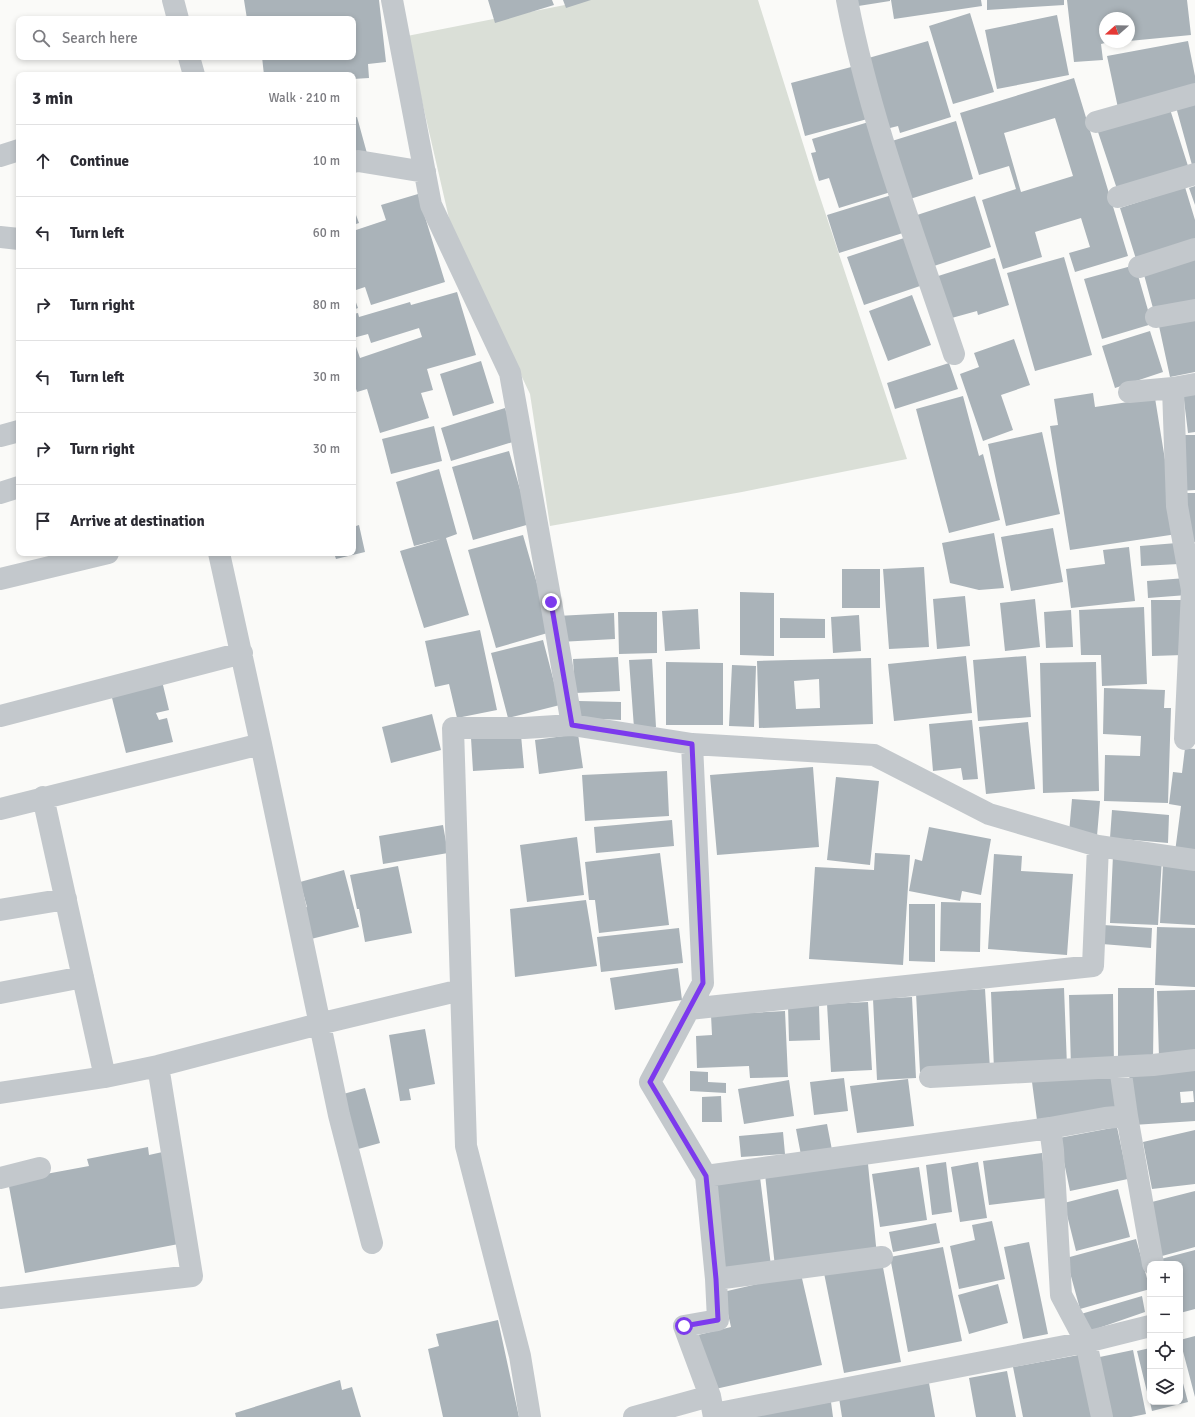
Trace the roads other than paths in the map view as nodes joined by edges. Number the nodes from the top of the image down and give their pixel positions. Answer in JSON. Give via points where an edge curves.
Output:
{"nodes":[{"id":1,"x":173,"y":0,"type":"edge"},
{"id":2,"x":392,"y":0,"type":"edge"},
{"id":3,"x":847,"y":0,"type":"edge"},
{"id":4,"x":177,"y":16,"type":"edge"},
{"id":5,"x":190,"y":60,"type":"edge"},
{"id":6,"x":193,"y":72,"type":"edge"},
{"id":7,"x":1195,"y":94,"type":"edge"},
{"id":8,"x":1096,"y":122,"type":"dead end"},
{"id":9,"x":16,"y":151,"type":"edge"},
{"id":10,"x":0,"y":156,"type":"edge"},
{"id":11,"x":356,"y":161,"type":"edge"},
{"id":12,"x":425,"y":172,"type":"junction"},
{"id":13,"x":1195,"y":174,"type":"edge"},
{"id":14,"x":1118,"y":197,"type":"dead end"},
{"id":15,"x":0,"y":237,"type":"edge"},
{"id":16,"x":16,"y":239,"type":"edge"},
{"id":17,"x":1195,"y":249,"type":"edge"},
{"id":18,"x":1139,"y":267,"type":"dead end"},
{"id":19,"x":1195,"y":310,"type":"edge"},
{"id":20,"x":1156,"y":317,"type":"dead end"},
{"id":21,"x":954,"y":354,"type":"dead end"},
{"id":22,"x":1195,"y":384,"type":"edge"},
{"id":23,"x":1173,"y":388,"type":"junction"},
{"id":24,"x":1128,"y":392,"type":"dead end"},
{"id":25,"x":16,"y":432,"type":"edge"},
{"id":26,"x":0,"y":436,"type":"edge"},
{"id":27,"x":16,"y":488,"type":"edge"},
{"id":28,"x":0,"y":493,"type":"edge"},
{"id":29,"x":96,"y":556,"type":"edge"},
{"id":30,"x":220,"y":556,"type":"edge"},
{"id":31,"x":0,"y":579,"type":"edge"},
{"id":32,"x":242,"y":653,"type":"junction"},
{"id":33,"x":0,"y":716,"type":"edge"},
{"id":34,"x":572,"y":725,"type":"junction"},
{"id":35,"x":1185,"y":739,"type":"dead end"},
{"id":36,"x":262,"y":744,"type":"junction"},
{"id":37,"x":692,"y":744,"type":"junction"},
{"id":38,"x":43,"y":797,"type":"junction"},
{"id":39,"x":0,"y":809,"type":"edge"},
{"id":40,"x":1098,"y":846,"type":"junction"},
{"id":41,"x":1195,"y":860,"type":"edge"},
{"id":42,"x":66,"y":899,"type":"junction"},
{"id":43,"x":0,"y":910,"type":"edge"},
{"id":44,"x":83,"y":977,"type":"junction"},
{"id":45,"x":461,"y":990,"type":"junction"},
{"id":46,"x":0,"y":992,"type":"edge"},
{"id":47,"x":689,"y":1009,"type":"junction"},
{"id":48,"x":319,"y":1024,"type":"junction"},
{"id":49,"x":1195,"y":1060,"type":"edge"},
{"id":50,"x":158,"y":1066,"type":"junction"},
{"id":51,"x":1120,"y":1067,"type":"junction"},
{"id":52,"x":105,"y":1077,"type":"junction"},
{"id":53,"x":930,"y":1077,"type":"dead end"},
{"id":54,"x":0,"y":1093,"type":"edge"},
{"id":55,"x":1127,"y":1116,"type":"junction"},
{"id":56,"x":1050,"y":1128,"type":"junction"},
{"id":57,"x":40,"y":1168,"type":"dead end"},
{"id":58,"x":706,"y":1176,"type":"junction"},
{"id":59,"x":0,"y":1178,"type":"edge"},
{"id":60,"x":372,"y":1243,"type":"dead end"},
{"id":61,"x":882,"y":1257,"type":"dead end"},
{"id":62,"x":1152,"y":1261,"type":"edge"},
{"id":63,"x":716,"y":1279,"type":"junction"},
{"id":64,"x":0,"y":1298,"type":"edge"},
{"id":65,"x":1147,"y":1327,"type":"edge"},
{"id":66,"x":1086,"y":1342,"type":"junction"},
{"id":67,"x":713,"y":1409,"type":"edge"},
{"id":68,"x":530,"y":1417,"type":"edge"},
{"id":69,"x":634,"y":1417,"type":"edge"},
{"id":70,"x":1102,"y":1417,"type":"edge"}],
"edges":[{"from":1,"to":4,"type":"street"},
{"from":2,"to":12,"type":"street"},
{"from":3,"to":21,"type":"street","via":[[881,138]]},
{"from":5,"to":6,"type":"street"},
{"from":7,"to":8,"type":"street"},
{"from":9,"to":10,"type":"street"},
{"from":11,"to":12,"type":"street"},
{"from":12,"to":34,"type":"street","via":[[431,205],[510,373]]},
{"from":13,"to":14,"type":"street"},
{"from":15,"to":16,"type":"street"},
{"from":17,"to":18,"type":"street"},
{"from":19,"to":20,"type":"street"},
{"from":22,"to":23,"type":"street"},
{"from":23,"to":24,"type":"street"},
{"from":23,"to":35,"type":"street","via":[[1177,506],[1192,590]]},
{"from":25,"to":26,"type":"street"},
{"from":27,"to":28,"type":"street"},
{"from":29,"to":31,"type":"street"},
{"from":30,"to":32,"type":"street"},
{"from":32,"to":33,"type":"street"},
{"from":32,"to":36,"type":"street"},
{"from":34,"to":37,"type":"street"},
{"from":34,"to":45,"type":"street","via":[[453,728]]},
{"from":36,"to":38,"type":"street"},
{"from":36,"to":48,"type":"street"},
{"from":37,"to":40,"type":"street","via":[[874,755],[989,814]]},
{"from":37,"to":47,"type":"street","via":[[703,983]]},
{"from":38,"to":39,"type":"street"},
{"from":38,"to":42,"type":"street"},
{"from":40,"to":41,"type":"street"},
{"from":40,"to":47,"type":"street","via":[[1093,966]]},
{"from":42,"to":43,"type":"street"},
{"from":42,"to":44,"type":"street"},
{"from":44,"to":46,"type":"street"},
{"from":44,"to":52,"type":"street"},
{"from":45,"to":48,"type":"street"},
{"from":45,"to":68,"type":"street","via":[[466,1146],[520,1356]]},
{"from":47,"to":58,"type":"street","via":[[650,1082]]},
{"from":48,"to":50,"type":"street"},
{"from":48,"to":60,"type":"street"},
{"from":49,"to":51,"type":"street"},
{"from":50,"to":52,"type":"street"},
{"from":50,"to":64,"type":"street","via":[[192,1276]]},
{"from":51,"to":53,"type":"street"},
{"from":51,"to":55,"type":"street"},
{"from":52,"to":54,"type":"street"},
{"from":55,"to":56,"type":"street"},
{"from":55,"to":62,"type":"street"},
{"from":56,"to":58,"type":"street"},
{"from":56,"to":66,"type":"street","via":[[1062,1295]]},
{"from":57,"to":59,"type":"street"},
{"from":58,"to":63,"type":"street"},
{"from":61,"to":63,"type":"street"},
{"from":63,"to":67,"type":"street","via":[[718,1320],[684,1326]]},
{"from":65,"to":66,"type":"street"},
{"from":66,"to":67,"type":"street"},
{"from":66,"to":70,"type":"street"},
{"from":67,"to":69,"type":"street"}]}
